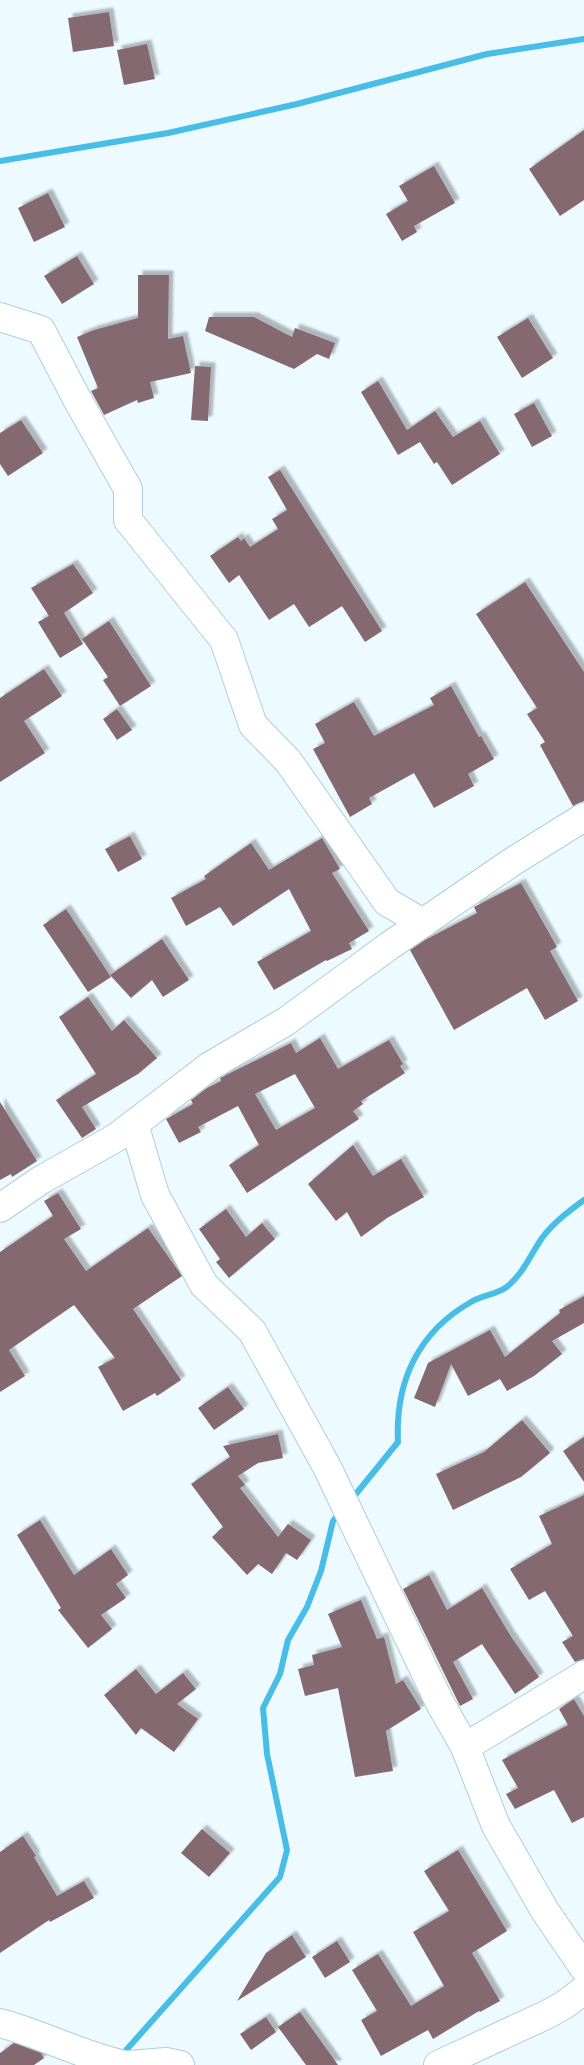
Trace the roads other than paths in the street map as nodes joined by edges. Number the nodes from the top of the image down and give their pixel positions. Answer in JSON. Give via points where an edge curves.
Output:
{"nodes":[{"id":1,"x":0,"y":317,"type":"edge"},
{"id":2,"x":584,"y":817,"type":"edge"},
{"id":3,"x":423,"y":923,"type":"junction"},
{"id":4,"x":134,"y":1124,"type":"junction"},
{"id":5,"x":0,"y":1208,"type":"edge"},
{"id":6,"x":584,"y":1675,"type":"edge"},
{"id":7,"x":465,"y":1747,"type":"junction"},
{"id":8,"x":584,"y":1968,"type":"edge"},
{"id":9,"x":584,"y":1990,"type":"edge"},
{"id":10,"x":0,"y":2023,"type":"edge"},
{"id":11,"x":125,"y":2065,"type":"edge"},
{"id":12,"x":129,"y":2065,"type":"edge"},
{"id":13,"x":180,"y":2065,"type":"edge"},
{"id":14,"x":438,"y":2065,"type":"edge"}],
"edges":[{"from":1,"to":3,"type":"street","via":[[41,330],[128,489],[128,520],[224,640],[253,724],[288,760],[387,902]]},
{"from":2,"to":3,"type":"street"},
{"from":3,"to":4,"type":"street","via":[[285,1022],[210,1066]]},
{"from":4,"to":5,"type":"street"},
{"from":4,"to":7,"type":"street","via":[[155,1195],[204,1285],[252,1331],[327,1467],[440,1703]]},
{"from":6,"to":7,"type":"street"},
{"from":7,"to":8,"type":"street","via":[[496,1826],[545,1911]]},
{"from":9,"to":14,"type":"street","via":[[548,2014]]},
{"from":10,"to":11,"type":"street","via":[[105,2061]]},
{"from":12,"to":13,"type":"street","via":[[166,2062]]}]}
